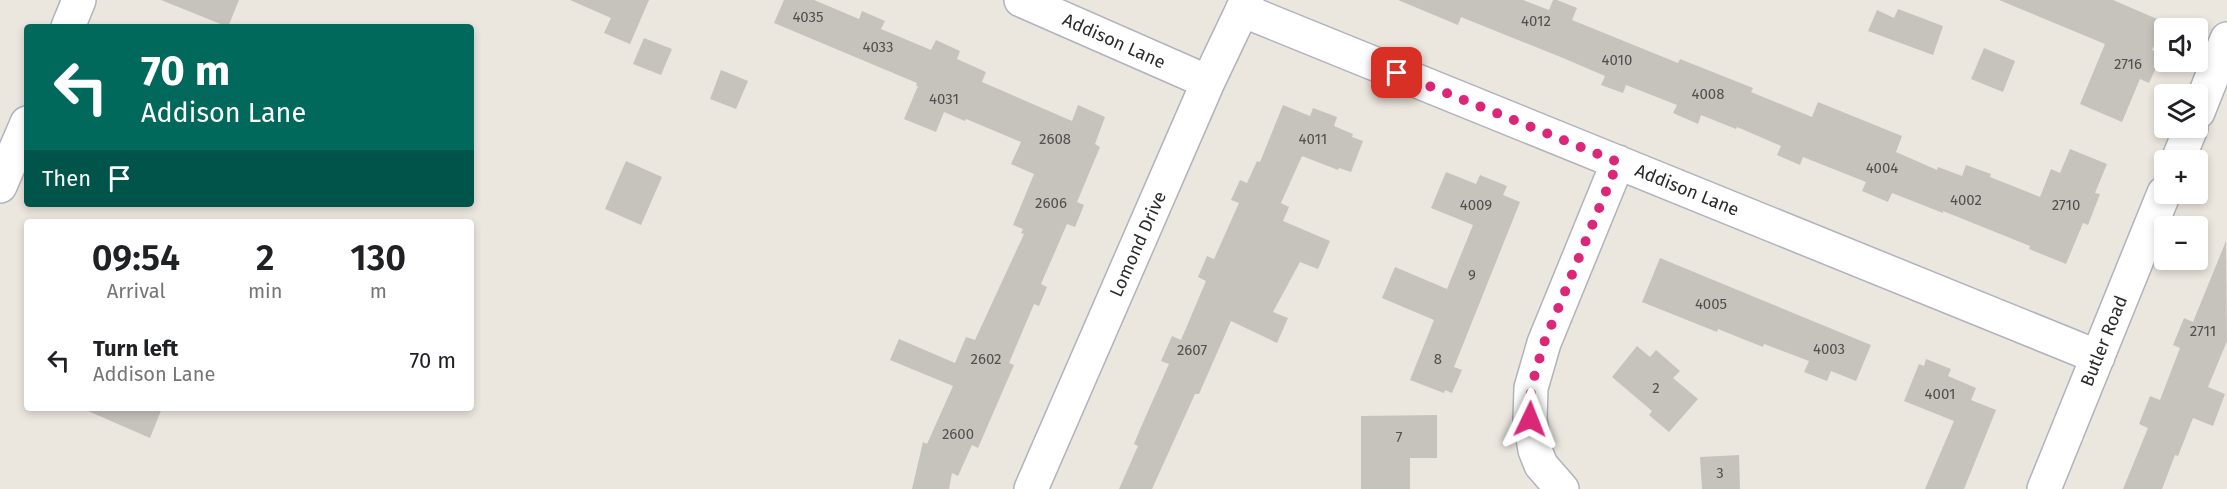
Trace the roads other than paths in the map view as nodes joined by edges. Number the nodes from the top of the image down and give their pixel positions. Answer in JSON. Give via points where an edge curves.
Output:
{"nodes":[{"id":1,"x":80,"y":0,"type":"edge"},
{"id":2,"x":1021,"y":0,"type":"edge"},
{"id":3,"x":1244,"y":5,"type":"edge"},
{"id":4,"x":69,"y":24,"type":"edge"},
{"id":5,"x":2227,"y":39,"type":"edge"},
{"id":6,"x":1208,"y":82,"type":"junction"},
{"id":7,"x":2208,"y":87,"type":"edge"},
{"id":8,"x":24,"y":130,"type":"edge"},
{"id":9,"x":1618,"y":162,"type":"junction"},
{"id":10,"x":0,"y":186,"type":"edge"},
{"id":11,"x":2160,"y":204,"type":"edge"},
{"id":12,"x":2098,"y":357,"type":"junction"},
{"id":13,"x":1031,"y":489,"type":"edge"},
{"id":14,"x":1562,"y":489,"type":"edge"},
{"id":15,"x":2044,"y":489,"type":"edge"}],
"edges":[{"from":1,"to":4,"type":"street"},
{"from":2,"to":6,"type":"street","name":"Addison Lane"},
{"from":3,"to":6,"type":"street","name":"Lomond Drive"},
{"from":3,"to":9,"type":"street","name":"Addison Lane"},
{"from":5,"to":7,"type":"street"},
{"from":6,"to":13,"type":"street","name":"Lomond Drive"},
{"from":8,"to":10,"type":"street"},
{"from":9,"to":12,"type":"street","name":"Addison Lane"},
{"from":9,"to":14,"type":"street","via":[[1544,343],[1531,388],[1535,450],[1541,465]]},
{"from":11,"to":12,"type":"street","name":"Butler Road"},
{"from":12,"to":15,"type":"street","name":"Butler Road"}]}
